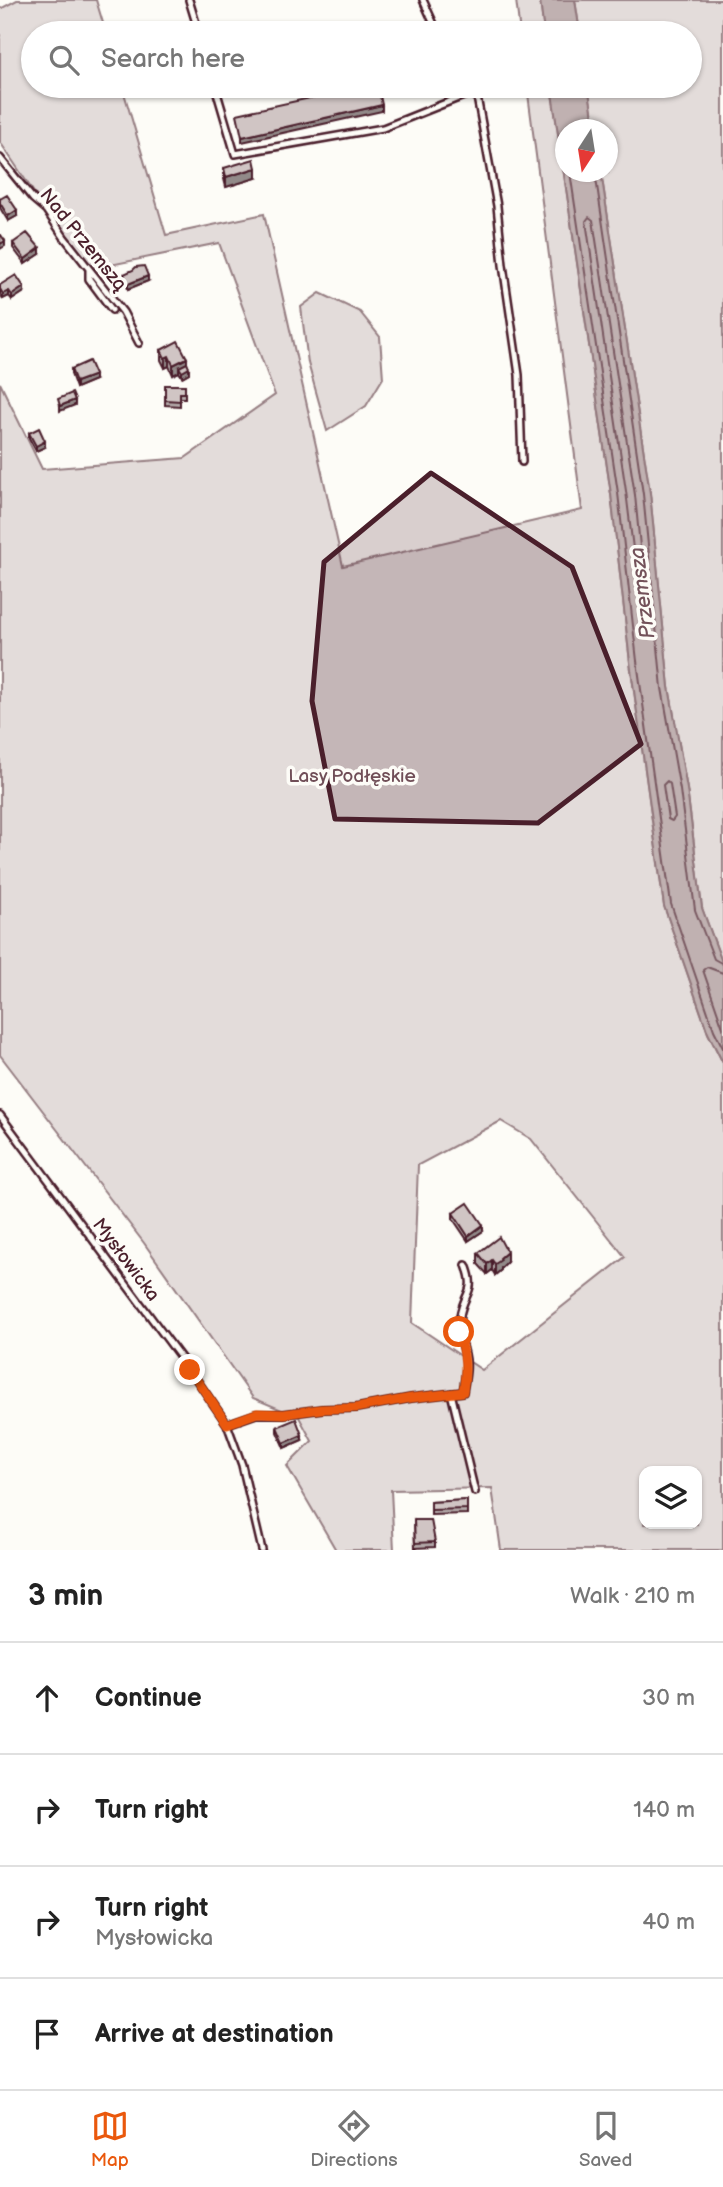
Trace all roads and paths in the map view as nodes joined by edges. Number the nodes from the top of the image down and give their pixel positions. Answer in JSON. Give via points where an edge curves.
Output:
{"nodes":[{"id":1,"x":189,"y":0,"type":"edge"},
{"id":2,"x":423,"y":0,"type":"edge"},
{"id":3,"x":195,"y":21,"type":"edge"},
{"id":4,"x":433,"y":21,"type":"edge"},
{"id":5,"x":219,"y":98,"type":"edge"},
{"id":6,"x":454,"y":98,"type":"edge"},
{"id":7,"x":477,"y":98,"type":"edge"},
{"id":8,"x":0,"y":158,"type":"edge"},
{"id":9,"x":89,"y":269,"type":"junction"},
{"id":10,"x":111,"y":310,"type":"dead end"},
{"id":11,"x":139,"y":343,"type":"dead end"},
{"id":12,"x":522,"y":462,"type":"dead end"},
{"id":13,"x":0,"y":1115,"type":"edge"},
{"id":14,"x":466,"y":1265,"type":"dead end"},
{"id":15,"x":451,"y":1393,"type":"junction"},
{"id":16,"x":227,"y":1424,"type":"junction"},
{"id":17,"x":475,"y":1492,"type":"dead end"},
{"id":18,"x":262,"y":1550,"type":"edge"}],
"edges":[{"from":1,"to":3,"type":"lane"},
{"from":2,"to":4,"type":"lane"},
{"from":5,"to":6,"type":"lane","via":[[235,154],[383,128]]},
{"from":7,"to":12,"type":"lane","via":[[498,206],[519,375]]},
{"from":8,"to":9,"type":"lane","name":"Nad Przemszą"},
{"from":9,"to":10,"type":"lane","via":[[89,279]]},
{"from":9,"to":11,"type":"lane","name":"Nad Przemszą"},
{"from":13,"to":16,"type":"lane","name":"Mysłowicka"},
{"from":14,"to":15,"type":"lane","via":[[472,1279],[459,1332],[466,1377],[463,1392]]},
{"from":15,"to":16,"type":"lane","via":[[356,1408],[257,1413]]},
{"from":15,"to":17,"type":"lane"},
{"from":16,"to":18,"type":"lane","name":"Mysłowicka"}]}
